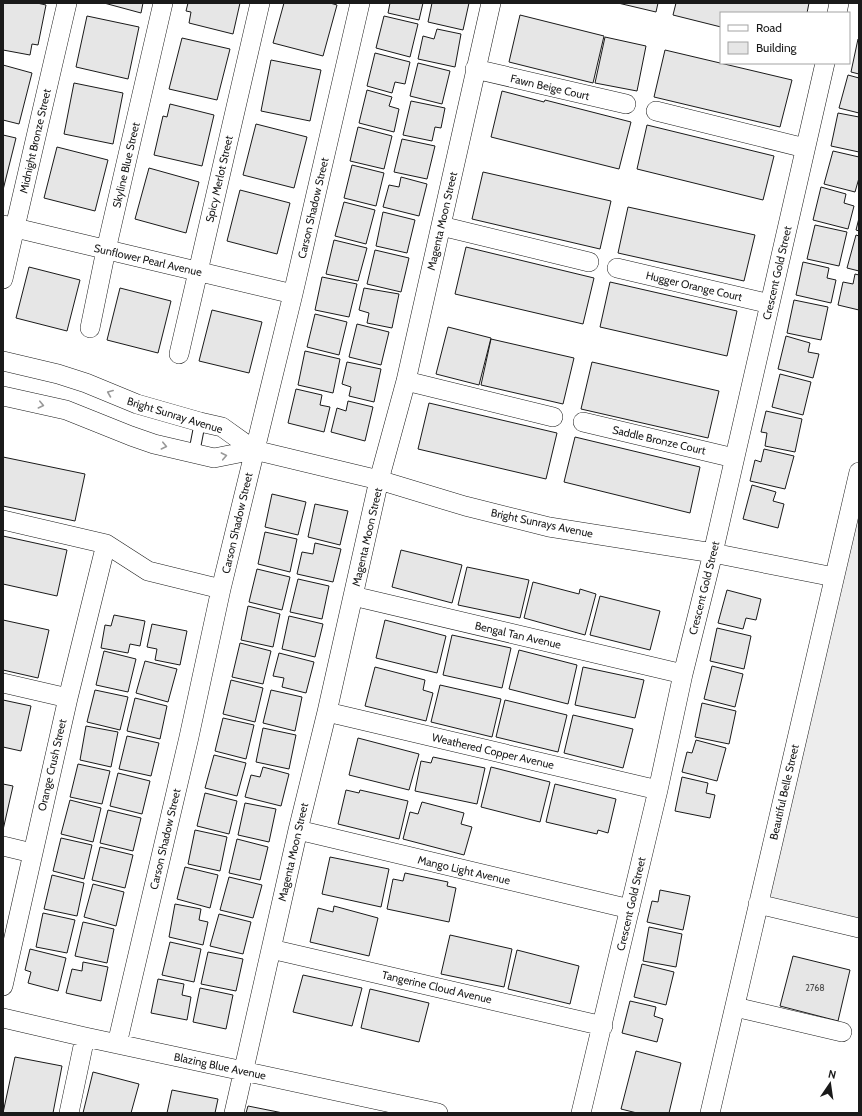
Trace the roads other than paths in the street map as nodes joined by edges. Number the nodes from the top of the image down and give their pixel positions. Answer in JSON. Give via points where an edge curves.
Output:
{"nodes":[{"id":1,"x":67,"y":3,"type":"edge"},
{"id":2,"x":163,"y":3,"type":"edge"},
{"id":3,"x":260,"y":3,"type":"edge"},
{"id":4,"x":360,"y":3,"type":"edge"},
{"id":5,"x":491,"y":3,"type":"edge"},
{"id":6,"x":825,"y":64,"type":"edge"},
{"id":7,"x":475,"y":69,"type":"junction"},
{"id":8,"x":626,"y":104,"type":"dead end"},
{"id":9,"x":656,"y":111,"type":"dead end"},
{"id":10,"x":805,"y":148,"type":"junction"},
{"id":11,"x":9,"y":226,"type":"edge"},
{"id":12,"x":441,"y":226,"type":"junction"},
{"id":13,"x":106,"y":250,"type":"junction"},
{"id":14,"x":589,"y":262,"type":"dead end"},
{"id":15,"x":617,"y":268,"type":"dead end"},
{"id":16,"x":198,"y":272,"type":"junction"},
{"id":17,"x":3,"y":279,"type":"edge"},
{"id":18,"x":293,"y":294,"type":"junction"},
{"id":19,"x":770,"y":304,"type":"junction"},
{"id":20,"x":90,"y":328,"type":"dead end"},
{"id":21,"x":179,"y":354,"type":"dead end"},
{"id":22,"x":3,"y":361,"type":"edge"},
{"id":23,"x":406,"y":382,"type":"junction"},
{"id":24,"x":3,"y":396,"type":"edge"},
{"id":25,"x":553,"y":417,"type":"dead end"},
{"id":26,"x":200,"y":422,"type":"junction"},
{"id":27,"x":583,"y":422,"type":"dead end"},
{"id":28,"x":254,"y":450,"type":"junction"},
{"id":29,"x":194,"y":453,"type":"junction"},
{"id":30,"x":734,"y":458,"type":"junction"},
{"id":31,"x":859,"y":472,"type":"edge"},
{"id":32,"x":379,"y":480,"type":"junction"},
{"id":33,"x":3,"y":520,"type":"edge"},
{"id":34,"x":106,"y":544,"type":"junction"},
{"id":35,"x":713,"y":553,"type":"junction"},
{"id":36,"x":834,"y":577,"type":"junction"},
{"id":37,"x":221,"y":590,"type":"junction"},
{"id":38,"x":353,"y":596,"type":"junction"},
{"id":39,"x":683,"y":674,"type":"junction"},
{"id":40,"x":3,"y":683,"type":"edge"},
{"id":41,"x":68,"y":698,"type":"junction"},
{"id":42,"x":327,"y":712,"type":"junction"},
{"id":43,"x":658,"y":790,"type":"junction"},
{"id":44,"x":298,"y":830,"type":"junction"},
{"id":45,"x":3,"y":846,"type":"edge"},
{"id":46,"x":32,"y":853,"type":"junction"},
{"id":47,"x":758,"y":904,"type":"junction"},
{"id":48,"x":630,"y":910,"type":"junction"},
{"id":49,"x":859,"y":928,"type":"edge"},
{"id":50,"x":270,"y":949,"type":"junction"},
{"id":51,"x":3,"y":986,"type":"edge"},
{"id":52,"x":735,"y":1007,"type":"junction"},
{"id":53,"x":3,"y":1018,"type":"edge"},
{"id":54,"x":603,"y":1026,"type":"junction"},
{"id":55,"x":842,"y":1032,"type":"dead end"},
{"id":56,"x":85,"y":1037,"type":"junction"},
{"id":57,"x":117,"y":1044,"type":"junction"},
{"id":58,"x":242,"y":1070,"type":"junction"},
{"id":59,"x":397,"y":1109,"type":"edge"},
{"id":60,"x":69,"y":1113,"type":"edge"},
{"id":61,"x":234,"y":1113,"type":"edge"},
{"id":62,"x":438,"y":1113,"type":"edge"},
{"id":63,"x":581,"y":1113,"type":"edge"},
{"id":64,"x":710,"y":1113,"type":"edge"}],
"edges":[{"from":1,"to":11,"type":"street","name":"Midnight Bronze Street"},
{"from":2,"to":13,"type":"street","name":"Skyline Blue Street"},
{"from":3,"to":16,"type":"street","name":"Spicy Merlot Street"},
{"from":4,"to":18,"type":"street","name":"Carson Shadow Street"},
{"from":5,"to":7,"type":"street","name":"Magenta Moon Street"},
{"from":6,"to":10,"type":"street","name":"Crescent Gold Street"},
{"from":7,"to":8,"type":"street","name":"Fawn Beige Court"},
{"from":7,"to":12,"type":"street","name":"Magenta Moon Street"},
{"from":9,"to":10,"type":"street"},
{"from":10,"to":19,"type":"street","name":"Crescent Gold Street"},
{"from":11,"to":13,"type":"street","name":"Sunflower Pearl Avenue"},
{"from":11,"to":17,"type":"street","name":"Midnight Bronze Street"},
{"from":12,"to":14,"type":"street"},
{"from":12,"to":23,"type":"street","name":"Magenta Moon Street"},
{"from":13,"to":16,"type":"street","name":"Sunflower Pearl Avenue"},
{"from":13,"to":20,"type":"street","name":"Skyline Blue Street"},
{"from":15,"to":19,"type":"street","name":"Hugger Orange Court"},
{"from":16,"to":18,"type":"street","name":"Sunflower Pearl Avenue"},
{"from":16,"to":21,"type":"street","name":"Spicy Merlot Street"},
{"from":18,"to":28,"type":"street","name":"Carson Shadow Street"},
{"from":19,"to":30,"type":"street","name":"Crescent Gold Street"},
{"from":26,"to":22,"type":"street","name":"Bright Sunray Avenue","one_way":true,"via":[[138,404],[58,374]]},
{"from":23,"to":25,"type":"street"},
{"from":23,"to":32,"type":"street","name":"Magenta Moon Street"},
{"from":24,"to":29,"type":"street","one_way":true,"via":[[66,410],[139,439]]},
{"from":26,"to":28,"type":"street","name":"Bright Sunray Avenue","via":[[222,427]]},
{"from":26,"to":29,"type":"lane"},
{"from":27,"to":30,"type":"street","name":"Saddle Bronze Court"},
{"from":29,"to":28,"type":"street","one_way":true,"via":[[214,458]]},
{"from":28,"to":32,"type":"street","name":"Bright Sunrays Avenue"},
{"from":28,"to":37,"type":"street","name":"Carson Shadow Street"},
{"from":30,"to":35,"type":"street","name":"Crescent Gold Street"},
{"from":31,"to":36,"type":"street","name":"Beautiful Belle Street"},
{"from":32,"to":35,"type":"street","name":"Bright Sunrays Avenue","via":[[549,527]]},
{"from":32,"to":38,"type":"street","name":"Magenta Moon Street"},
{"from":33,"to":34,"type":"street"},
{"from":34,"to":37,"type":"street","via":[[148,571]]},
{"from":34,"to":41,"type":"street","name":"Orange Crush Street"},
{"from":35,"to":36,"type":"street","name":"Bright Sunrays Avenue"},
{"from":35,"to":39,"type":"street","name":"Crescent Gold Street"},
{"from":36,"to":47,"type":"street","name":"Beautiful Belle Street"},
{"from":37,"to":57,"type":"street","name":"Carson Shadow Street"},
{"from":38,"to":39,"type":"street","name":"Bengal Tan Avenue"},
{"from":38,"to":42,"type":"street","name":"Magenta Moon Street"},
{"from":39,"to":43,"type":"street","name":"Crescent Gold Street"},
{"from":40,"to":41,"type":"street"},
{"from":41,"to":46,"type":"street","name":"Orange Crush Street"},
{"from":42,"to":43,"type":"street","name":"Weathered Copper Avenue"},
{"from":42,"to":44,"type":"street","name":"Magenta Moon Street"},
{"from":43,"to":48,"type":"street","name":"Crescent Gold Street"},
{"from":44,"to":48,"type":"street","name":"Mango Light Avenue"},
{"from":44,"to":50,"type":"street","name":"Magenta Moon Street"},
{"from":45,"to":46,"type":"street"},
{"from":46,"to":51,"type":"street","name":"Orange Crush Street"},
{"from":47,"to":49,"type":"street"},
{"from":47,"to":52,"type":"street","name":"Beautiful Belle Street"},
{"from":48,"to":54,"type":"street","name":"Crescent Gold Street"},
{"from":50,"to":54,"type":"street","name":"Tangerine Cloud Avenue"},
{"from":50,"to":58,"type":"street","name":"Magenta Moon Street"},
{"from":52,"to":55,"type":"street"},
{"from":52,"to":64,"type":"street","name":"Beautiful Belle Street"},
{"from":53,"to":56,"type":"street","name":"Blazing Blue Avenue"},
{"from":54,"to":63,"type":"street","name":"Crescent Gold Street"},
{"from":56,"to":57,"type":"street","name":"Blazing Blue Avenue"},
{"from":56,"to":60,"type":"street"},
{"from":57,"to":58,"type":"street","name":"Blazing Blue Avenue"},
{"from":58,"to":59,"type":"street","name":"Blazing Blue Avenue"},
{"from":58,"to":61,"type":"street","name":"Magenta Moon Street"},
{"from":59,"to":62,"type":"street","name":"Blazing Blue Avenue"}]}
